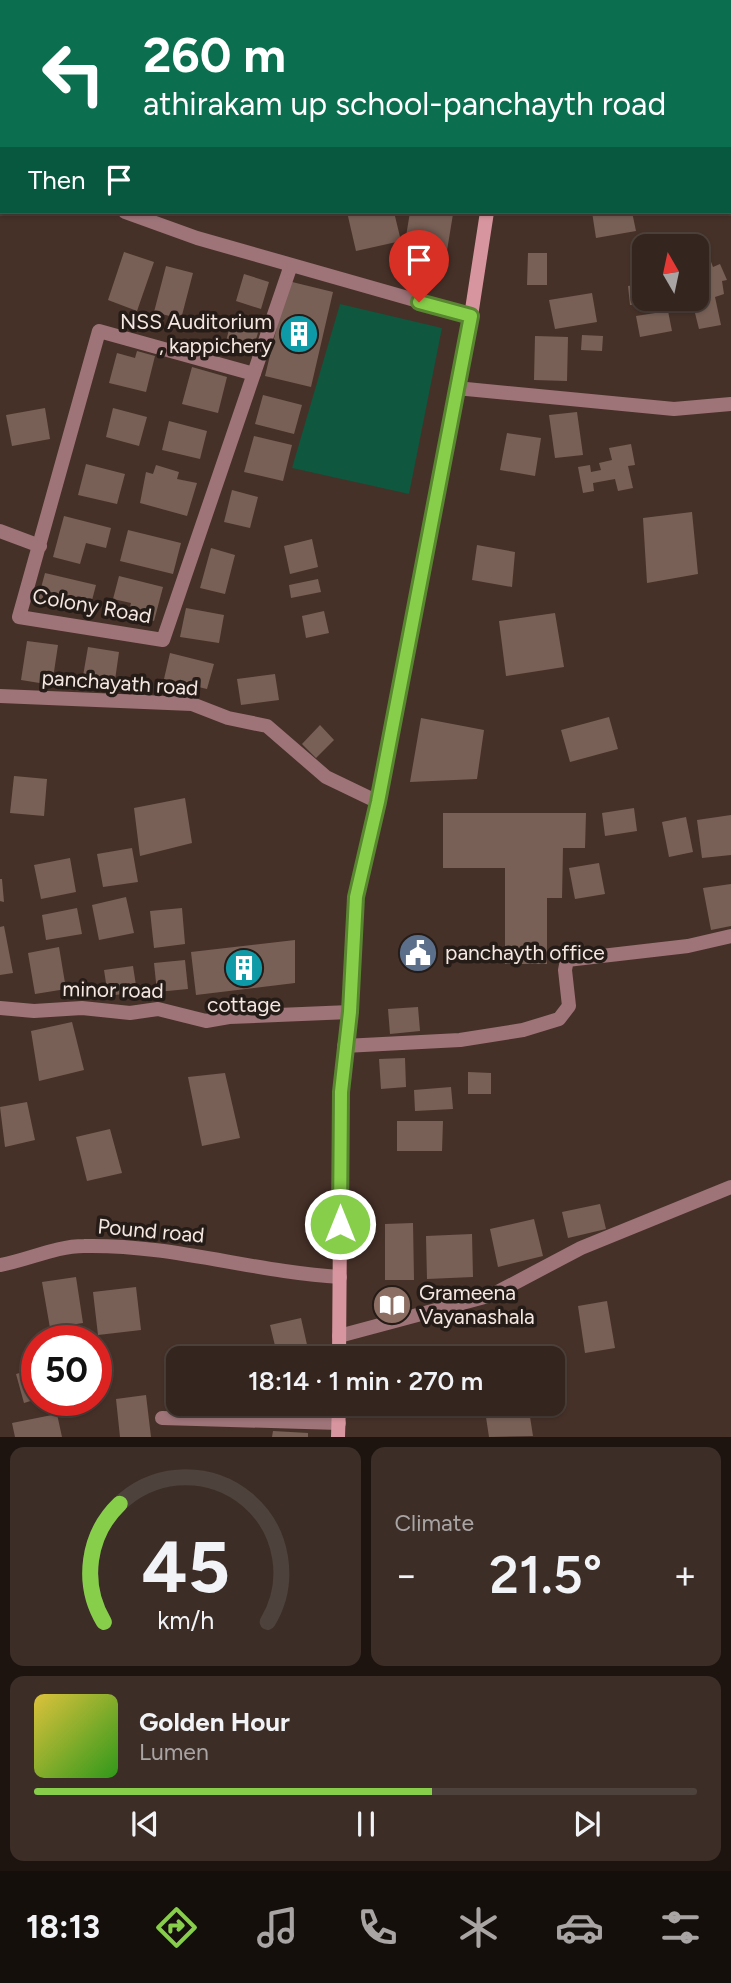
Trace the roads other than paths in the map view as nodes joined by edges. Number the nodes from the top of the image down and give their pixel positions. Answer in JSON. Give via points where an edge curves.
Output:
{"nodes":[{"id":1,"x":131,"y":214,"type":"edge"},
{"id":2,"x":487,"y":214,"type":"edge"},
{"id":3,"x":291,"y":265,"type":"junction"},
{"id":4,"x":471,"y":316,"type":"junction"},
{"id":5,"x":254,"y":374,"type":"junction"},
{"id":6,"x":456,"y":388,"type":"junction"},
{"id":7,"x":731,"y":404,"type":"edge"},
{"id":8,"x":0,"y":531,"type":"edge"},
{"id":9,"x":40,"y":547,"type":"junction"},
{"id":10,"x":0,"y":696,"type":"edge"},
{"id":11,"x":378,"y":802,"type":"junction"},
{"id":12,"x":731,"y":936,"type":"edge"},
{"id":13,"x":0,"y":1008,"type":"edge"},
{"id":14,"x":350,"y":1012,"type":"junction"},
{"id":15,"x":344,"y":1046,"type":"junction"},
{"id":16,"x":731,"y":1187,"type":"edge"},
{"id":17,"x":0,"y":1265,"type":"edge"},
{"id":18,"x":340,"y":1277,"type":"junction"},
{"id":19,"x":339,"y":1336,"type":"junction"},
{"id":20,"x":339,"y":1346,"type":"edge"},
{"id":21,"x":162,"y":1418,"type":"dead end"},
{"id":22,"x":338,"y":1430,"type":"edge"}],
"edges":[{"from":1,"to":3,"type":"street"},
{"from":2,"to":4,"type":"main road"},
{"from":3,"to":4,"type":"street"},
{"from":3,"to":5,"type":"street","name":"Colony Road"},
{"from":4,"to":6,"type":"main road"},
{"from":5,"to":9,"type":"street","name":"Colony Road","via":[[99,331]]},
{"from":5,"to":9,"type":"street","name":"Colony Road","via":[[163,640],[19,617]]},
{"from":6,"to":7,"type":"street","via":[[674,409]]},
{"from":6,"to":11,"type":"main road"},
{"from":8,"to":9,"type":"street"},
{"from":10,"to":11,"type":"street","name":"panchayath road","via":[[192,704],[267,726],[326,777]]},
{"from":11,"to":14,"type":"main road","via":[[356,897]]},
{"from":12,"to":15,"type":"street","via":[[688,946],[567,960],[569,1006],[559,1019],[539,1027],[460,1040]]},
{"from":13,"to":14,"type":"street","name":"minor road","via":[[130,1013],[158,1009],[206,1021]]},
{"from":14,"to":15,"type":"main road"},
{"from":15,"to":18,"type":"main road"},
{"from":16,"to":19,"type":"street","via":[[581,1248],[492,1295]]},
{"from":17,"to":18,"type":"street","name":"Pound road","via":[[83,1246],[165,1249],[265,1269]]},
{"from":18,"to":19,"type":"main road"},
{"from":19,"to":20,"type":"main road"},
{"from":21,"to":22,"type":"street"}]}
